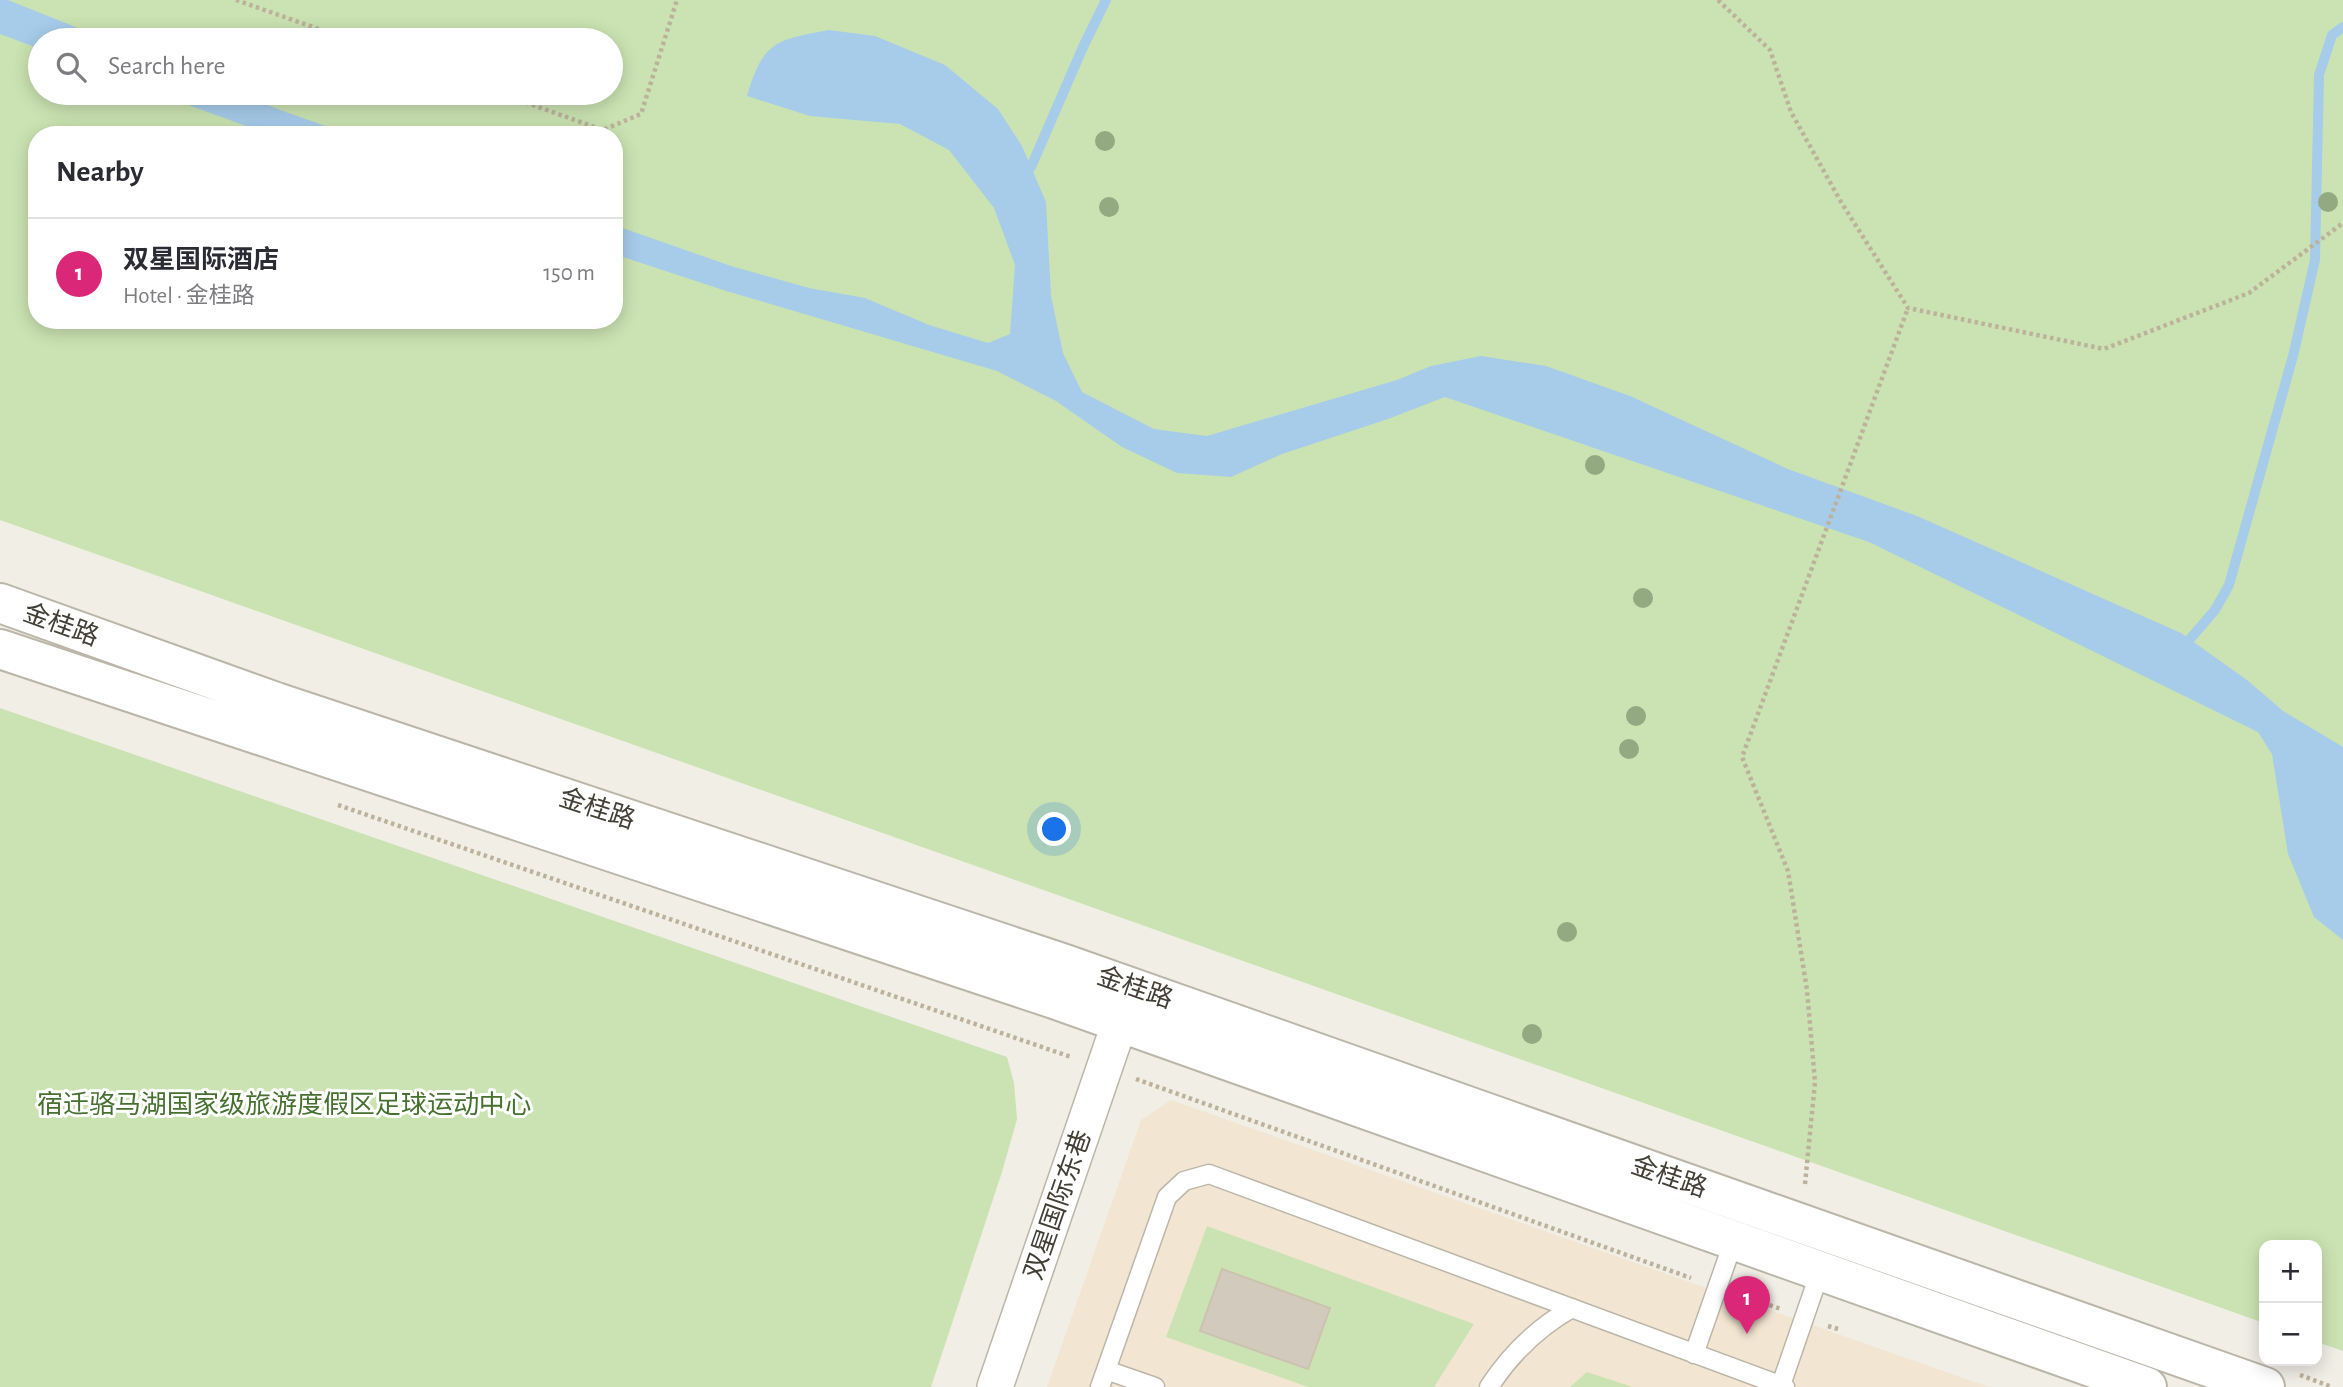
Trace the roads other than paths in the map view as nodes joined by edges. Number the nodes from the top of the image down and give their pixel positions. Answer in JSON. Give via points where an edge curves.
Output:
{"nodes":[{"id":1,"x":0,"y":603,"type":"edge"},
{"id":2,"x":0,"y":649,"type":"edge"},
{"id":3,"x":1120,"y":1022,"type":"junction"},
{"id":4,"x":1746,"y":1204,"type":"junction"},
{"id":5,"x":1817,"y":1229,"type":"junction"},
{"id":6,"x":1734,"y":1240,"type":"junction"},
{"id":7,"x":1820,"y":1271,"type":"junction"},
{"id":8,"x":1572,"y":1308,"type":"junction"},
{"id":9,"x":1695,"y":1354,"type":"junction"},
{"id":10,"x":1103,"y":1379,"type":"edge"},
{"id":11,"x":1783,"y":1386,"type":"edge"},
{"id":12,"x":995,"y":1387,"type":"edge"},
{"id":13,"x":1155,"y":1387,"type":"edge"},
{"id":14,"x":1489,"y":1387,"type":"edge"},
{"id":15,"x":2147,"y":1387,"type":"edge"},
{"id":16,"x":2265,"y":1387,"type":"edge"}],
"edges":[{"from":1,"to":4,"type":"street","name":"金桂路","via":[[276,702],[1078,969]]},
{"from":2,"to":3,"type":"street","name":"金桂路"},
{"from":3,"to":6,"type":"street","name":"金桂路"},
{"from":3,"to":12,"type":"street","name":"双星国际东巷"},
{"from":4,"to":5,"type":"street","name":"金桂路"},
{"from":4,"to":6,"type":"lane"},
{"from":5,"to":7,"type":"lane"},
{"from":5,"to":16,"type":"street","name":"金桂路"},
{"from":6,"to":7,"type":"street","name":"金桂路"},
{"from":6,"to":9,"type":"lane"},
{"from":7,"to":11,"type":"lane"},
{"from":7,"to":15,"type":"street","name":"金桂路"},
{"from":8,"to":9,"type":"lane"},
{"from":8,"to":10,"type":"lane","via":[[1209,1174],[1184,1181],[1167,1197]]},
{"from":8,"to":14,"type":"lane","via":[[1524,1342]]},
{"from":9,"to":11,"type":"lane"},
{"from":10,"to":13,"type":"lane"}]}
